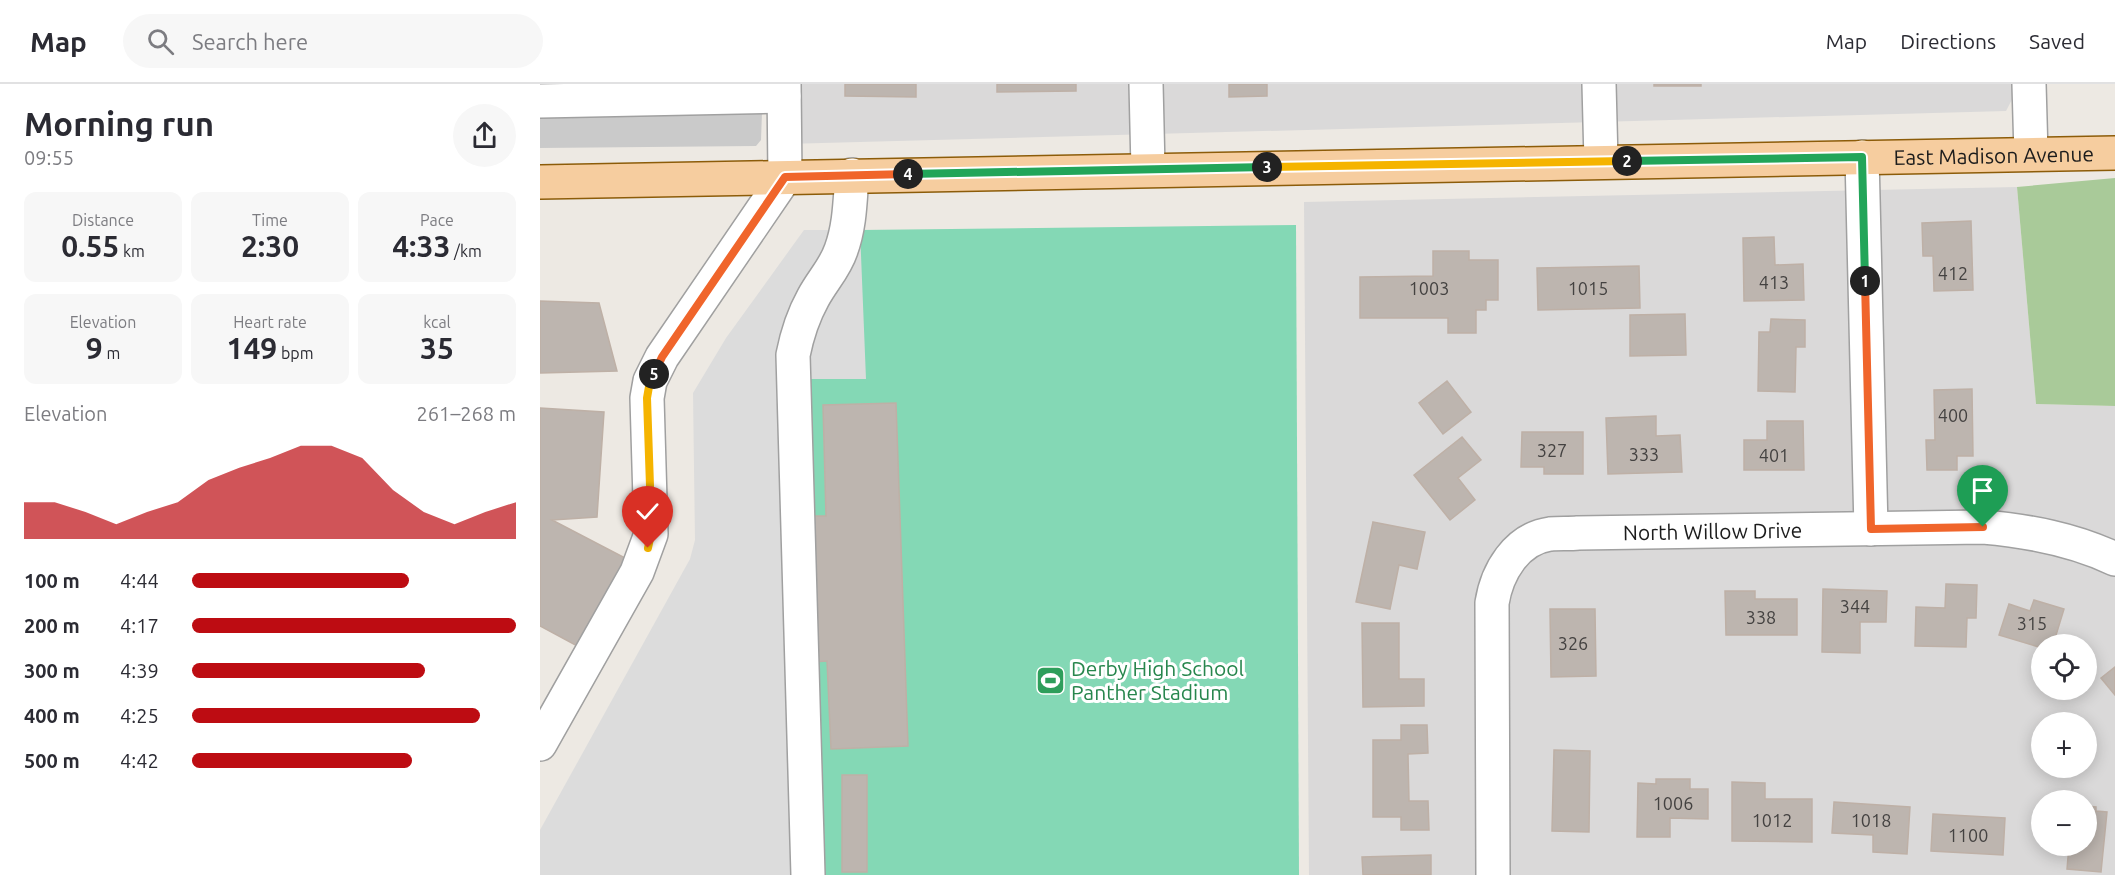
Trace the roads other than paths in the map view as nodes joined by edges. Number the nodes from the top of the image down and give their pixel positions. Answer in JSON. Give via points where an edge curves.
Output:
{"nodes":[{"id":1,"x":1146,"y":84,"type":"edge"},
{"id":2,"x":1599,"y":84,"type":"edge"},
{"id":3,"x":2029,"y":84,"type":"edge"},
{"id":4,"x":784,"y":90,"type":"edge"},
{"id":5,"x":540,"y":101,"type":"edge"},
{"id":6,"x":2115,"y":153,"type":"edge"},
{"id":7,"x":2031,"y":154,"type":"junction"},
{"id":8,"x":1862,"y":157,"type":"junction"},
{"id":9,"x":1601,"y":161,"type":"junction"},
{"id":10,"x":1148,"y":169,"type":"junction"},
{"id":11,"x":852,"y":176,"type":"junction"},
{"id":12,"x":785,"y":177,"type":"junction"},
{"id":13,"x":540,"y":182,"type":"edge"},
{"id":14,"x":1871,"y":529,"type":"junction"},
{"id":15,"x":2115,"y":559,"type":"edge"},
{"id":16,"x":540,"y":744,"type":"edge"},
{"id":17,"x":808,"y":875,"type":"edge"},
{"id":18,"x":1493,"y":875,"type":"edge"}],
"edges":[{"from":1,"to":10,"type":"street"},
{"from":2,"to":9,"type":"street"},
{"from":3,"to":7,"type":"street"},
{"from":4,"to":5,"type":"street"},
{"from":4,"to":12,"type":"street"},
{"from":6,"to":7,"type":"main road","name":"East Madison Avenue"},
{"from":7,"to":8,"type":"main road","name":"East Madison Avenue"},
{"from":8,"to":9,"type":"main road","name":"East Madison Avenue"},
{"from":8,"to":14,"type":"street"},
{"from":9,"to":10,"type":"main road","name":"East Madison Avenue"},
{"from":10,"to":11,"type":"main road","name":"East Madison Avenue"},
{"from":11,"to":12,"type":"main road","name":"East Madison Avenue"},
{"from":11,"to":17,"type":"street","via":[[841,250],[813,298],[798,332],[793,356]]},
{"from":12,"to":13,"type":"main road","name":"East Madison Avenue"},
{"from":12,"to":16,"type":"street","via":[[662,357],[650,381],[648,548]]},
{"from":14,"to":15,"type":"street","name":"North Willow Drive","via":[[2022,530]]},
{"from":14,"to":18,"type":"street","name":"North Willow Drive","via":[[1548,534],[1515,554],[1499,575],[1492,603]]}]}
